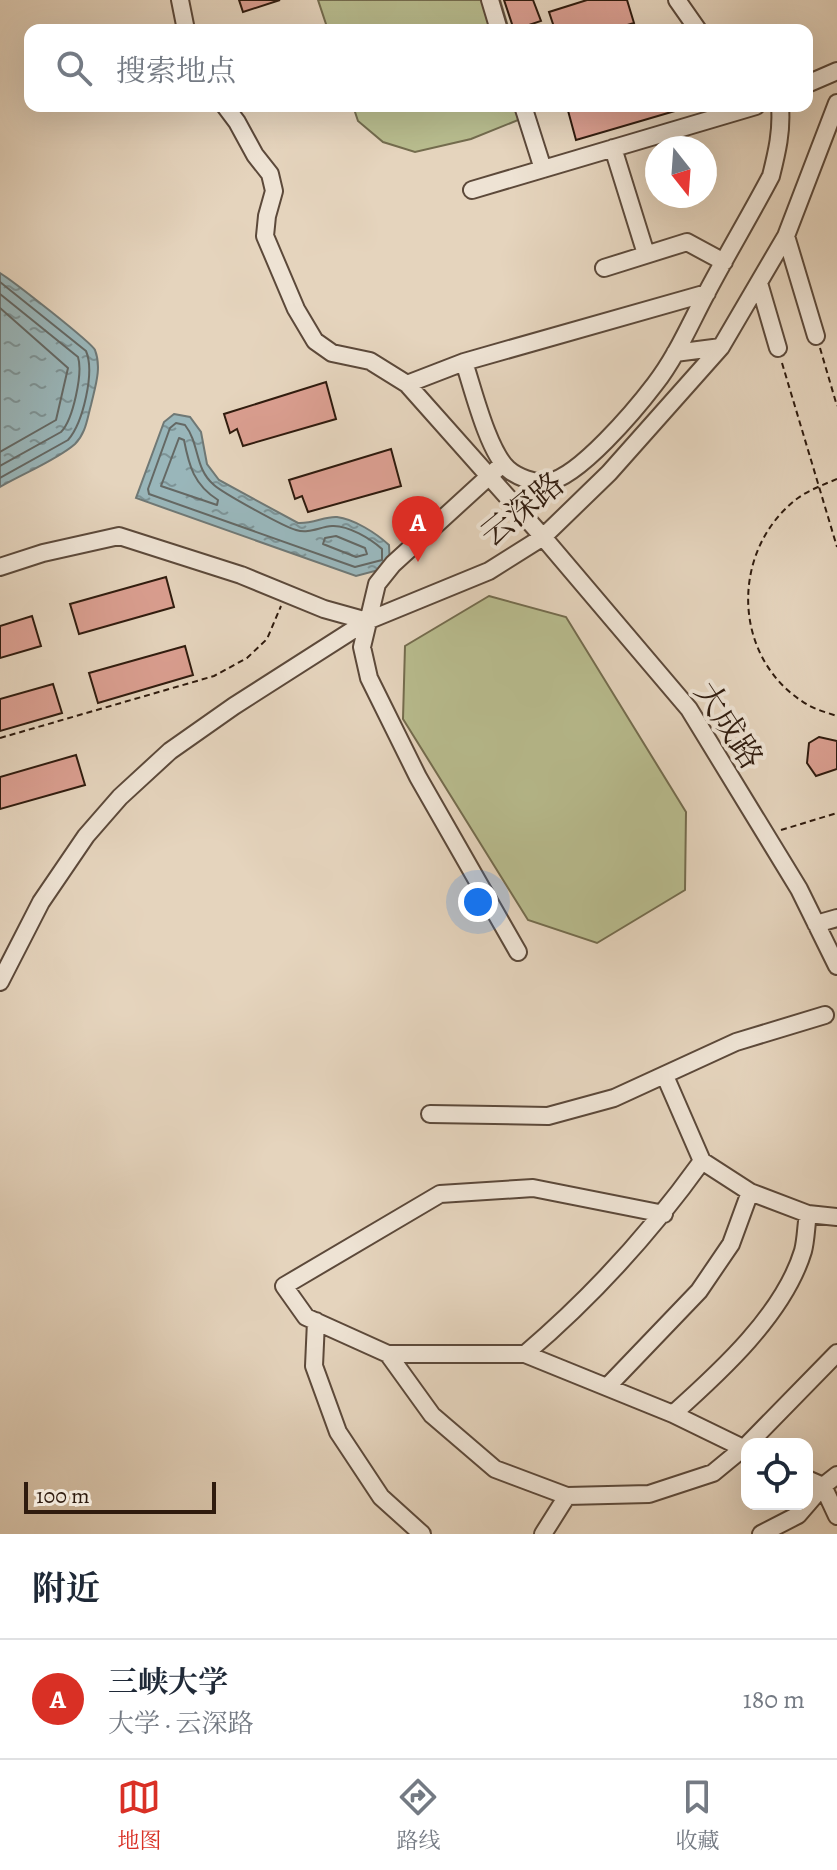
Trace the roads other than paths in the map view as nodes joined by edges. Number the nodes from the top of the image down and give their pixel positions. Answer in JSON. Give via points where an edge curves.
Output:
{"nodes":[{"id":1,"x":180,"y":0,"type":"edge"},
{"id":2,"x":490,"y":0,"type":"edge"},
{"id":3,"x":677,"y":0,"type":"edge"},
{"id":4,"x":185,"y":24,"type":"edge"},
{"id":5,"x":497,"y":24,"type":"edge"},
{"id":6,"x":694,"y":24,"type":"edge"},
{"id":7,"x":837,"y":71,"type":"edge"},
{"id":8,"x":813,"y":81,"type":"edge"},
{"id":9,"x":837,"y":103,"type":"edge"},
{"id":10,"x":230,"y":112,"type":"edge"},
{"id":11,"x":525,"y":112,"type":"edge"},
{"id":12,"x":736,"y":112,"type":"edge"},
{"id":13,"x":780,"y":112,"type":"edge"},
{"id":14,"x":613,"y":148,"type":"junction"},
{"id":15,"x":543,"y":169,"type":"junction"},
{"id":16,"x":472,"y":190,"type":"dead end"},
{"id":17,"x":786,"y":236,"type":"junction"},
{"id":18,"x":646,"y":254,"type":"junction"},
{"id":19,"x":724,"y":262,"type":"junction"},
{"id":20,"x":604,"y":268,"type":"dead end"},
{"id":21,"x":759,"y":283,"type":"junction"},
{"id":22,"x":707,"y":293,"type":"junction"},
{"id":23,"x":816,"y":336,"type":"road end"},
{"id":24,"x":721,"y":347,"type":"junction"},
{"id":25,"x":778,"y":348,"type":"road end"},
{"id":26,"x":675,"y":353,"type":"junction"},
{"id":27,"x":464,"y":362,"type":"junction"},
{"id":28,"x":407,"y":384,"type":"junction"},
{"id":29,"x":503,"y":463,"type":"junction"},
{"id":30,"x":489,"y":476,"type":"junction"},
{"id":31,"x":543,"y":537,"type":"junction"},
{"id":32,"x":0,"y":567,"type":"edge"},
{"id":33,"x":367,"y":621,"type":"junction"},
{"id":34,"x":837,"y":918,"type":"edge"},
{"id":35,"x":816,"y":924,"type":"junction"},
{"id":36,"x":518,"y":952,"type":"dead end"},
{"id":37,"x":837,"y":966,"type":"edge"},
{"id":38,"x":0,"y":982,"type":"edge"},
{"id":39,"x":825,"y":1015,"type":"dead end"},
{"id":40,"x":665,"y":1076,"type":"junction"},
{"id":41,"x":430,"y":1114,"type":"dead end"},
{"id":42,"x":702,"y":1161,"type":"junction"},
{"id":43,"x":750,"y":1192,"type":"junction"},
{"id":44,"x":664,"y":1214,"type":"junction"},
{"id":45,"x":808,"y":1214,"type":"junction"},
{"id":46,"x":837,"y":1217,"type":"edge"},
{"id":47,"x":316,"y":1321,"type":"junction"},
{"id":48,"x":837,"y":1353,"type":"edge"},
{"id":49,"x":388,"y":1354,"type":"junction"},
{"id":50,"x":525,"y":1354,"type":"junction"},
{"id":51,"x":607,"y":1387,"type":"junction"},
{"id":52,"x":673,"y":1414,"type":"junction"},
{"id":53,"x":755,"y":1438,"type":"edge"},
{"id":54,"x":741,"y":1445,"type":"edge"},
{"id":55,"x":741,"y":1451,"type":"edge"},
{"id":56,"x":837,"y":1475,"type":"edge"},
{"id":57,"x":813,"y":1482,"type":"edge"},
{"id":58,"x":823,"y":1486,"type":"junction"},
{"id":59,"x":567,"y":1496,"type":"junction"},
{"id":60,"x":837,"y":1516,"type":"edge"},
{"id":61,"x":422,"y":1534,"type":"edge"},
{"id":62,"x":543,"y":1534,"type":"edge"},
{"id":63,"x":761,"y":1534,"type":"edge"}],
"edges":[{"from":1,"to":4,"type":"street"},
{"from":2,"to":5,"type":"street"},
{"from":3,"to":6,"type":"street"},
{"from":7,"to":8,"type":"street"},
{"from":9,"to":17,"type":"street","name":"云深路"},
{"from":10,"to":28,"type":"street","name":"大成路","via":[[270,174],[274,191],[265,236],[315,341],[332,353],[370,361]]},
{"from":11,"to":15,"type":"street"},
{"from":12,"to":14,"type":"street"},
{"from":13,"to":19,"type":"street","via":[[771,176]]},
{"from":14,"to":15,"type":"street"},
{"from":14,"to":18,"type":"street"},
{"from":15,"to":16,"type":"street"},
{"from":17,"to":21,"type":"street","name":"云深路"},
{"from":17,"to":23,"type":"street"},
{"from":18,"to":19,"type":"street","via":[[687,242]]},
{"from":18,"to":20,"type":"street"},
{"from":19,"to":22,"type":"street"},
{"from":21,"to":24,"type":"street","name":"云深路"},
{"from":21,"to":25,"type":"street"},
{"from":22,"to":26,"type":"street"},
{"from":22,"to":27,"type":"street"},
{"from":24,"to":26,"type":"street"},
{"from":24,"to":31,"type":"street","name":"云深路","via":[[609,473]]},
{"from":26,"to":29,"type":"street","via":[[611,437],[559,478],[531,481]]},
{"from":27,"to":28,"type":"street"},
{"from":27,"to":29,"type":"street"},
{"from":28,"to":30,"type":"street","name":"大成路"},
{"from":29,"to":30,"type":"street"},
{"from":30,"to":31,"type":"street","name":"大成路"},
{"from":30,"to":33,"type":"street","via":[[390,567],[377,584]]},
{"from":31,"to":33,"type":"street","name":"云深路","via":[[489,571]]},
{"from":31,"to":35,"type":"street","name":"大成路","via":[[689,709]]},
{"from":32,"to":33,"type":"street","via":[[119,536]]},
{"from":33,"to":36,"type":"street","via":[[362,647],[369,678],[418,777]]},
{"from":33,"to":38,"type":"street","name":"云深路","via":[[170,751],[120,797],[41,902]]},
{"from":34,"to":35,"type":"street"},
{"from":35,"to":37,"type":"street","name":"大成路"},
{"from":39,"to":40,"type":"street","via":[[736,1042]]},
{"from":40,"to":41,"type":"street","via":[[614,1098],[548,1116]]},
{"from":40,"to":42,"type":"street"},
{"from":42,"to":43,"type":"street"},
{"from":42,"to":44,"type":"street"},
{"from":43,"to":45,"type":"street"},
{"from":43,"to":51,"type":"street","via":[[731,1244],[699,1291]]},
{"from":44,"to":47,"type":"street","via":[[533,1188],[440,1194],[284,1286],[306,1317]]},
{"from":44,"to":50,"type":"street"},
{"from":45,"to":46,"type":"street"},
{"from":45,"to":52,"type":"street","via":[[803,1252],[776,1306],[722,1370]]},
{"from":47,"to":49,"type":"street"},
{"from":47,"to":61,"type":"street","via":[[314,1366],[338,1432],[381,1497]]},
{"from":48,"to":53,"type":"street"},
{"from":49,"to":50,"type":"street"},
{"from":49,"to":59,"type":"street","via":[[432,1415],[495,1469]]},
{"from":50,"to":51,"type":"street"},
{"from":51,"to":52,"type":"street"},
{"from":52,"to":54,"type":"street"},
{"from":55,"to":59,"type":"street","via":[[713,1473],[649,1494]]},
{"from":56,"to":58,"type":"street"},
{"from":57,"to":58,"type":"street"},
{"from":58,"to":60,"type":"street"},
{"from":58,"to":63,"type":"street","via":[[798,1515]]},
{"from":59,"to":62,"type":"street"}]}
